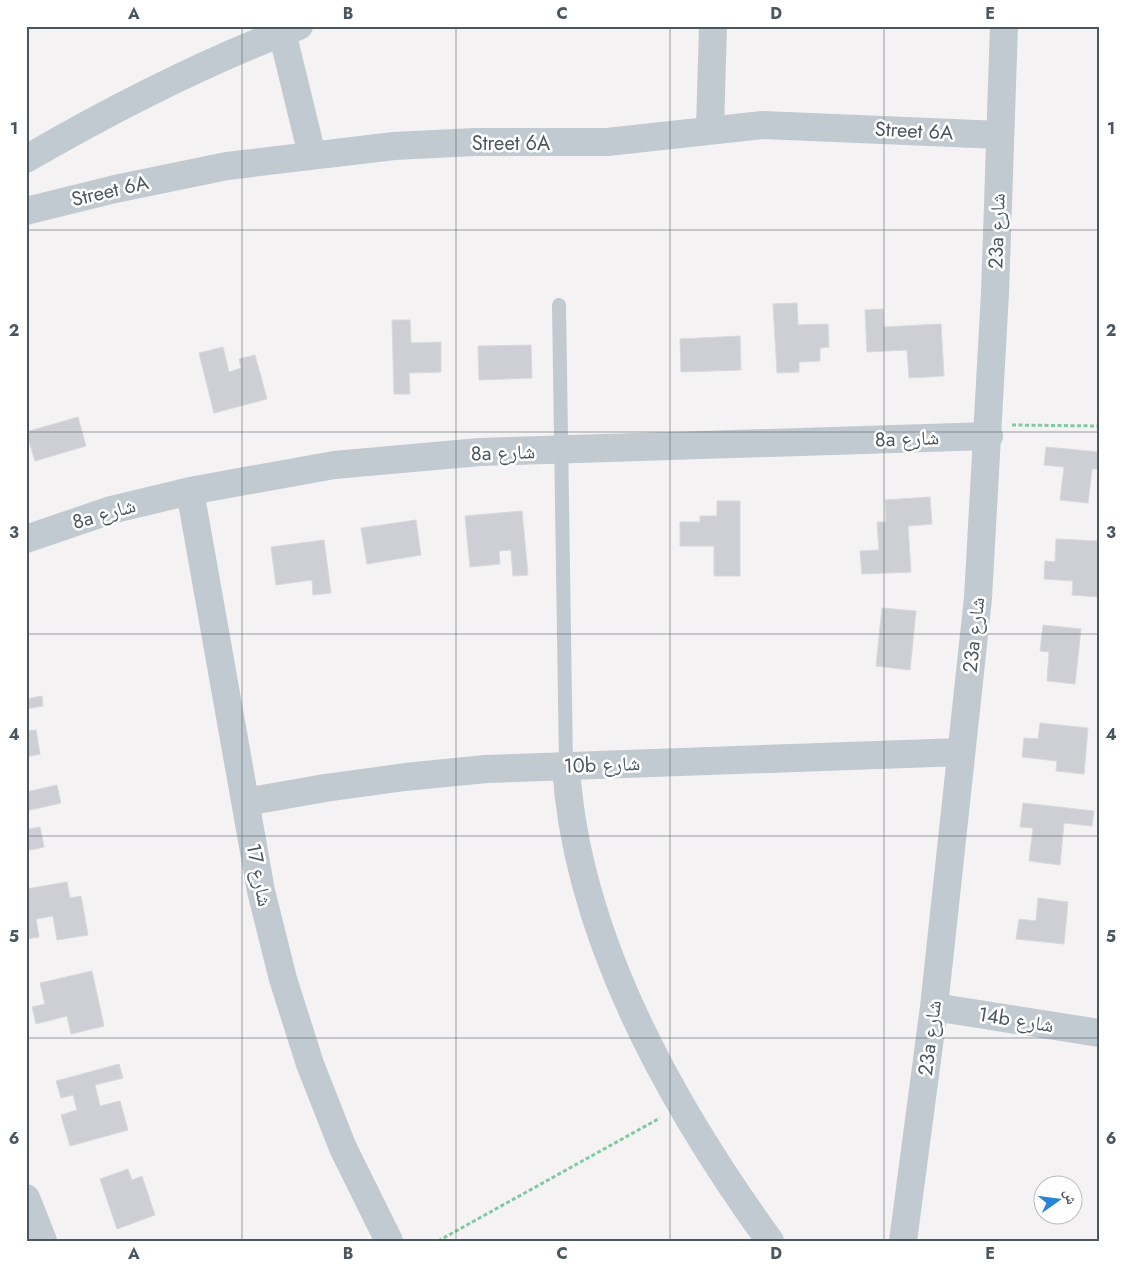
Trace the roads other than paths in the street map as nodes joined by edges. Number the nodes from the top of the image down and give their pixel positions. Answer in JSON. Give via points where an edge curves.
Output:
{"nodes":[{"id":1,"x":713,"y":26,"type":"edge"},
{"id":2,"x":1004,"y":26,"type":"edge"},
{"id":3,"x":291,"y":29,"type":"edge"},
{"id":4,"x":710,"y":130,"type":"junction"},
{"id":5,"x":1000,"y":136,"type":"junction"},
{"id":6,"x":312,"y":155,"type":"junction"},
{"id":7,"x":26,"y":159,"type":"edge"},
{"id":8,"x":26,"y":211,"type":"edge"},
{"id":9,"x":559,"y":305,"type":"dead end"},
{"id":10,"x":988,"y":436,"type":"junction"},
{"id":11,"x":560,"y":451,"type":"junction"},
{"id":12,"x":190,"y":491,"type":"junction"},
{"id":13,"x":26,"y":538,"type":"edge"},
{"id":14,"x":961,"y":752,"type":"junction"},
{"id":15,"x":566,"y":766,"type":"junction"},
{"id":16,"x":246,"y":802,"type":"junction"},
{"id":17,"x":934,"y":1007,"type":"junction"},
{"id":18,"x":1099,"y":1033,"type":"edge"},
{"id":19,"x":26,"y":1198,"type":"edge"},
{"id":20,"x":43,"y":1241,"type":"edge"},
{"id":21,"x":389,"y":1241,"type":"edge"},
{"id":22,"x":770,"y":1241,"type":"edge"},
{"id":23,"x":903,"y":1241,"type":"edge"}],
"edges":[{"from":1,"to":4,"type":"street"},
{"from":2,"to":5,"type":"street","name":"23a شارع"},
{"from":3,"to":6,"type":"street"},
{"from":3,"to":7,"type":"street","via":[[152,90]]},
{"from":4,"to":5,"type":"street","name":"Street 6A","via":[[790,126]]},
{"from":4,"to":6,"type":"street","name":"Street 6A","via":[[608,142],[434,144]]},
{"from":5,"to":10,"type":"street","name":"23a شارع"},
{"from":6,"to":8,"type":"street","name":"Street 6A","via":[[171,177]]},
{"from":9,"to":11,"type":"lane"},
{"from":10,"to":11,"type":"street","name":"8a شارع"},
{"from":10,"to":14,"type":"street","name":"23a شارع","via":[[978,598]]},
{"from":11,"to":12,"type":"street","name":"8a شارع","via":[[480,452],[334,465]]},
{"from":11,"to":15,"type":"lane"},
{"from":12,"to":13,"type":"street","name":"8a شارع","via":[[111,510]]},
{"from":12,"to":16,"type":"street","name":"شارع 17"},
{"from":14,"to":15,"type":"street","name":"10b شارع"},
{"from":14,"to":17,"type":"street","name":"23a شارع"},
{"from":15,"to":16,"type":"street","name":"10b شارع","via":[[405,777]]},
{"from":15,"to":22,"type":"street","via":[[572,827],[587,886],[620,980],[680,1107],[725,1179]]},
{"from":16,"to":21,"type":"street","name":"شارع 17","via":[[261,891],[283,979],[307,1055],[343,1148]]},
{"from":17,"to":18,"type":"street","name":"14b شارع"},
{"from":17,"to":23,"type":"street","name":"23a شارع"},
{"from":19,"to":20,"type":"street"}]}
